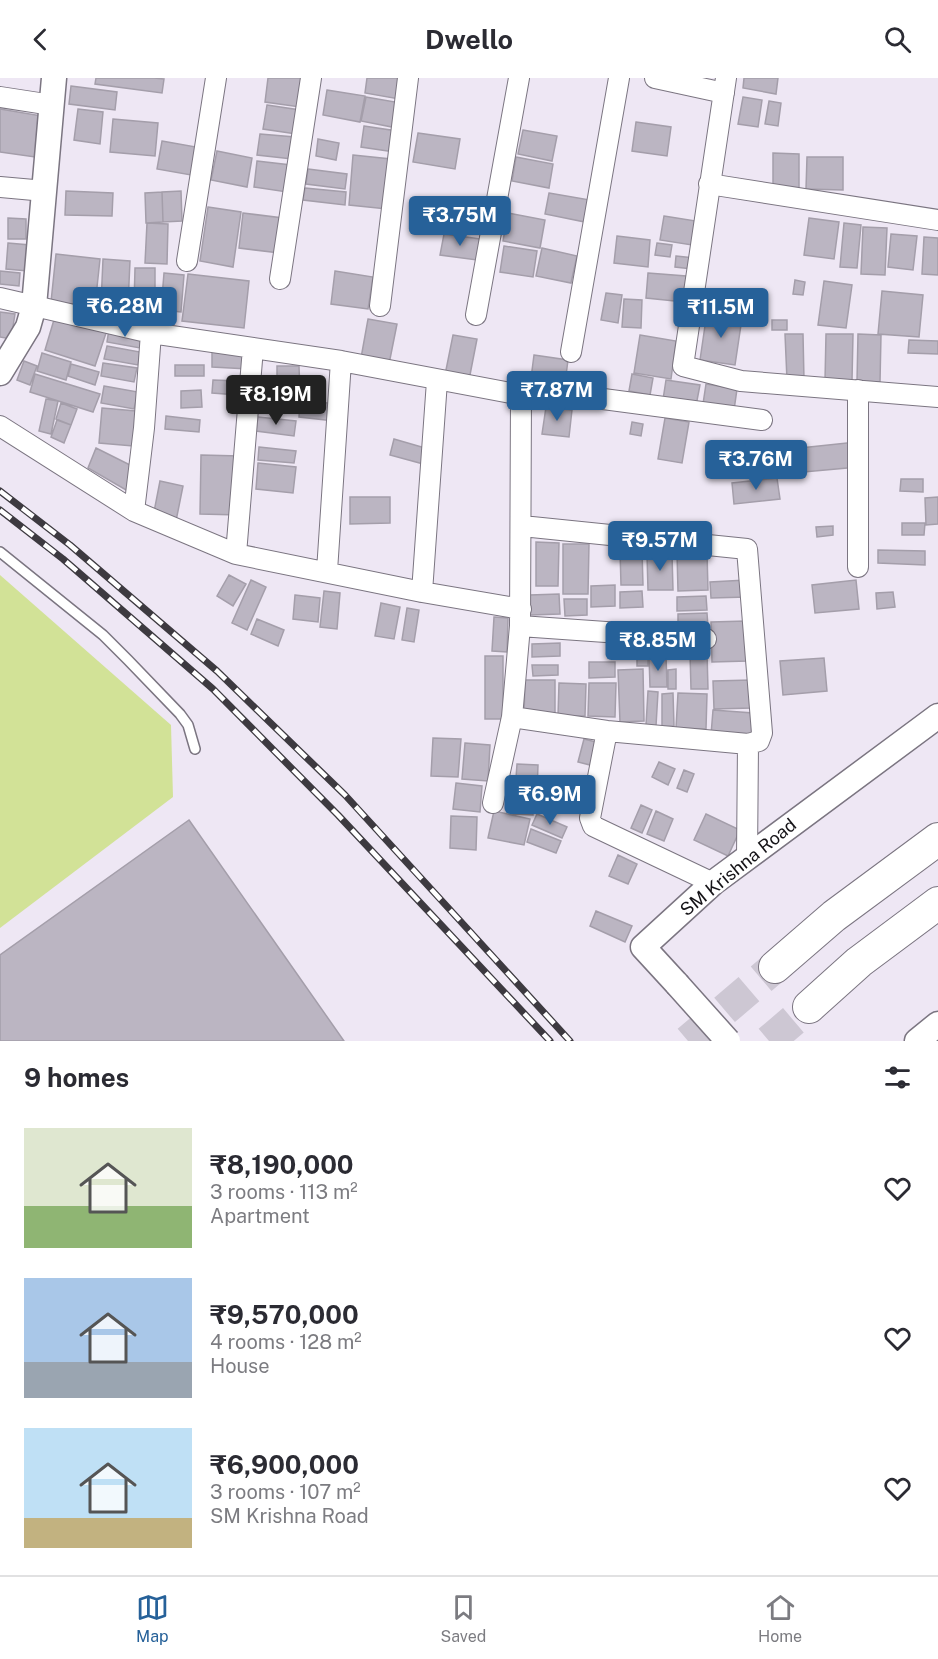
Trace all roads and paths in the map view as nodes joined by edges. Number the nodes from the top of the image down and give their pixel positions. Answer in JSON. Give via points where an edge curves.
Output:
{"nodes":[{"id":1,"x":54,"y":78,"type":"edge"},
{"id":2,"x":216,"y":78,"type":"edge"},
{"id":3,"x":310,"y":78,"type":"edge"},
{"id":4,"x":408,"y":78,"type":"edge"},
{"id":5,"x":519,"y":78,"type":"edge"},
{"id":6,"x":619,"y":78,"type":"edge"},
{"id":7,"x":655,"y":78,"type":"edge"},
{"id":8,"x":725,"y":85,"type":"edge"},
{"id":9,"x":0,"y":97,"type":"edge"},
{"id":10,"x":52,"y":105,"type":"junction"},
{"id":11,"x":709,"y":184,"type":"junction"},
{"id":12,"x":0,"y":187,"type":"edge"},
{"id":13,"x":45,"y":191,"type":"junction"},
{"id":14,"x":938,"y":220,"type":"edge"},
{"id":15,"x":187,"y":261,"type":"dead end"},
{"id":16,"x":280,"y":279,"type":"dead end"},
{"id":17,"x":0,"y":298,"type":"edge"},
{"id":18,"x":34,"y":306,"type":"junction"},
{"id":19,"x":380,"y":306,"type":"dead end"},
{"id":20,"x":476,"y":315,"type":"dead end"},
{"id":21,"x":151,"y":333,"type":"junction"},
{"id":22,"x":253,"y":348,"type":"junction"},
{"id":23,"x":571,"y":352,"type":"dead end"},
{"id":24,"x":341,"y":361,"type":"junction"},
{"id":25,"x":0,"y":373,"type":"edge"},
{"id":26,"x":437,"y":381,"type":"junction"},
{"id":27,"x":858,"y":390,"type":"junction"},
{"id":28,"x":521,"y":395,"type":"junction"},
{"id":29,"x":938,"y":397,"type":"edge"},
{"id":30,"x":762,"y":420,"type":"dead end"},
{"id":31,"x":0,"y":426,"type":"edge"},
{"id":32,"x":134,"y":511,"type":"junction"},
{"id":33,"x":522,"y":526,"type":"junction"},
{"id":34,"x":0,"y":552,"type":"edge"},
{"id":35,"x":236,"y":554,"type":"junction"},
{"id":36,"x":858,"y":567,"type":"dead end"},
{"id":37,"x":327,"y":571,"type":"junction"},
{"id":38,"x":422,"y":592,"type":"junction"},
{"id":39,"x":521,"y":618,"type":"junction"},
{"id":40,"x":706,"y":639,"type":"dead end"},
{"id":41,"x":938,"y":716,"type":"edge"},
{"id":42,"x":512,"y":717,"type":"junction"},
{"id":43,"x":607,"y":731,"type":"junction"},
{"id":44,"x":748,"y":744,"type":"junction"},
{"id":45,"x":195,"y":749,"type":"dead end"},
{"id":46,"x":494,"y":802,"type":"dead end"},
{"id":47,"x":938,"y":839,"type":"edge"},
{"id":48,"x":747,"y":858,"type":"junction"},
{"id":49,"x":713,"y":883,"type":"junction"},
{"id":50,"x":936,"y":909,"type":"edge"},
{"id":51,"x":775,"y":967,"type":"tunnel mouth"},
{"id":52,"x":809,"y":1007,"type":"tunnel mouth"},
{"id":53,"x":938,"y":1024,"type":"edge"},
{"id":54,"x":728,"y":1041,"type":"edge"},
{"id":55,"x":917,"y":1041,"type":"edge"}],
"edges":[{"from":1,"to":10,"type":"street"},
{"from":2,"to":15,"type":"street"},
{"from":3,"to":16,"type":"street"},
{"from":4,"to":19,"type":"street"},
{"from":5,"to":20,"type":"street"},
{"from":6,"to":23,"type":"street"},
{"from":7,"to":8,"type":"street"},
{"from":8,"to":11,"type":"street"},
{"from":9,"to":10,"type":"street"},
{"from":10,"to":13,"type":"street"},
{"from":11,"to":14,"type":"street"},
{"from":11,"to":27,"type":"street","via":[[683,366],[741,381]]},
{"from":12,"to":13,"type":"street"},
{"from":13,"to":18,"type":"street"},
{"from":17,"to":18,"type":"street"},
{"from":18,"to":21,"type":"street"},
{"from":18,"to":25,"type":"street","via":[[28,327]]},
{"from":21,"to":22,"type":"street"},
{"from":21,"to":32,"type":"street"},
{"from":22,"to":24,"type":"street"},
{"from":22,"to":35,"type":"street"},
{"from":24,"to":26,"type":"street"},
{"from":24,"to":37,"type":"street"},
{"from":26,"to":28,"type":"street"},
{"from":26,"to":38,"type":"street"},
{"from":27,"to":29,"type":"street"},
{"from":27,"to":36,"type":"street"},
{"from":28,"to":30,"type":"street","via":[[573,395]]},
{"from":28,"to":33,"type":"street"},
{"from":31,"to":32,"type":"street"},
{"from":32,"to":35,"type":"street"},
{"from":33,"to":39,"type":"street"},
{"from":33,"to":44,"type":"street","via":[[747,549],[762,733],[759,741]]},
{"from":34,"to":45,"type":"lane","via":[[128,660],[180,714],[188,725]]},
{"from":35,"to":37,"type":"street"},
{"from":37,"to":38,"type":"street"},
{"from":38,"to":39,"type":"street"},
{"from":39,"to":40,"type":"street"},
{"from":39,"to":42,"type":"street"},
{"from":41,"to":48,"type":"street","name":"SM Krishna Road"},
{"from":42,"to":43,"type":"street"},
{"from":42,"to":46,"type":"street"},
{"from":43,"to":44,"type":"street"},
{"from":43,"to":49,"type":"street","via":[[590,818],[592,826]]},
{"from":44,"to":48,"type":"street"},
{"from":47,"to":51,"type":"highway","via":[[834,916]]},
{"from":48,"to":49,"type":"street","name":"SM Krishna Road"},
{"from":49,"to":54,"type":"street","name":"SM Krishna Road","bridge":true,"via":[[644,947]]},
{"from":50,"to":52,"type":"highway","via":[[858,962]]},
{"from":53,"to":55,"type":"street"}]}
